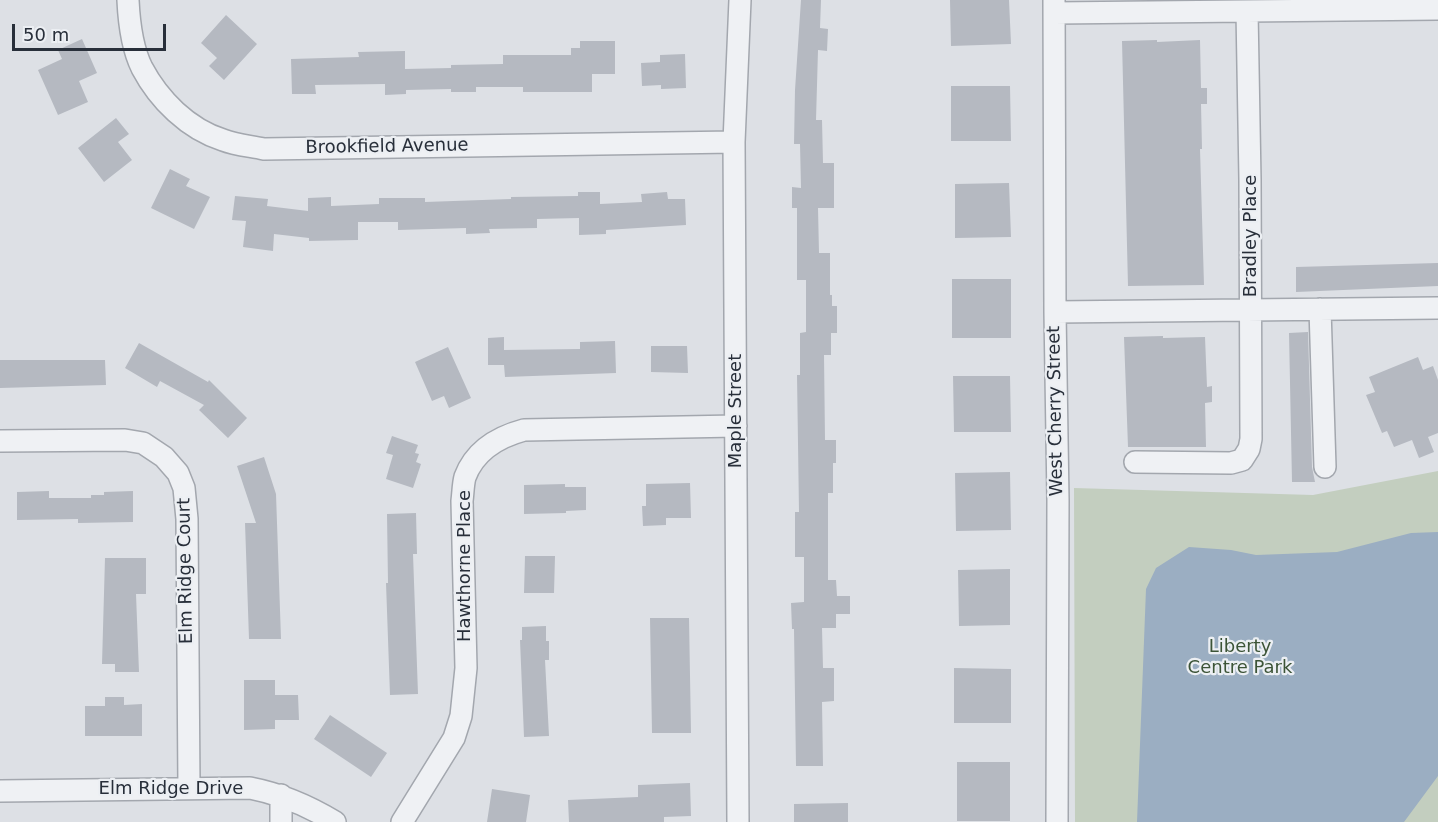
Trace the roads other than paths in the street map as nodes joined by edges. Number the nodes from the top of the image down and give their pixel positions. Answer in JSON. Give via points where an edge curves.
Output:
{"nodes":[{"id":1,"x":128,"y":0,"type":"edge"},
{"id":2,"x":740,"y":0,"type":"edge"},
{"id":3,"x":1296,"y":5,"type":"edge"},
{"id":4,"x":1434,"y":6,"type":"edge"},
{"id":5,"x":1054,"y":7,"type":"edge"},
{"id":6,"x":1247,"y":11,"type":"junction"},
{"id":7,"x":734,"y":142,"type":"junction"},
{"id":8,"x":1438,"y":308,"type":"edge"},
{"id":9,"x":1251,"y":309,"type":"junction"},
{"id":10,"x":1320,"y":309,"type":"junction"},
{"id":11,"x":1055,"y":312,"type":"junction"},
{"id":12,"x":736,"y":426,"type":"junction"},
{"id":13,"x":0,"y":441,"type":"edge"},
{"id":14,"x":1135,"y":462,"type":"dead end"},
{"id":15,"x":1325,"y":467,"type":"dead end"},
{"id":16,"x":189,"y":788,"type":"junction"},
{"id":17,"x":0,"y":791,"type":"edge"},
{"id":18,"x":281,"y":795,"type":"junction"},
{"id":19,"x":281,"y":822,"type":"edge"},
{"id":20,"x":335,"y":822,"type":"edge"},
{"id":21,"x":402,"y":822,"type":"edge"},
{"id":22,"x":738,"y":822,"type":"edge"},
{"id":23,"x":1057,"y":822,"type":"edge"}],
"edges":[{"from":1,"to":7,"type":"street","name":"Brookfield Avenue","via":[[129,23],[141,66],[161,97],[190,125],[222,140],[264,149]]},
{"from":2,"to":7,"type":"street","name":"Maple Street"},
{"from":3,"to":4,"type":"street"},
{"from":3,"to":6,"type":"street"},
{"from":5,"to":6,"type":"street"},
{"from":5,"to":11,"type":"street","name":"West Cherry Street"},
{"from":6,"to":9,"type":"street","name":"Bradley Place"},
{"from":7,"to":12,"type":"street","name":"Maple Street"},
{"from":8,"to":10,"type":"street"},
{"from":9,"to":10,"type":"street"},
{"from":9,"to":11,"type":"street"},
{"from":9,"to":14,"type":"street","name":"Bradley Place","via":[[1251,439],[1242,460]]},
{"from":10,"to":15,"type":"street"},
{"from":11,"to":23,"type":"street","name":"West Cherry Street"},
{"from":12,"to":21,"type":"street","name":"Hawthorne Place","via":[[524,430],[504,435],[486,446],[465,477],[462,501],[466,668],[461,716],[454,738]]},
{"from":12,"to":22,"type":"street","name":"Maple Street"},
{"from":13,"to":16,"type":"street","name":"Elm Ridge Court","via":[[143,443],[164,457],[178,473],[184,488],[187,519]]},
{"from":16,"to":17,"type":"street","name":"Elm Ridge Drive"},
{"from":16,"to":18,"type":"street","name":"Elm Ridge Drive","via":[[250,788]]},
{"from":18,"to":19,"type":"street"},
{"from":18,"to":20,"type":"street","name":"Elm Ridge Drive"}]}
